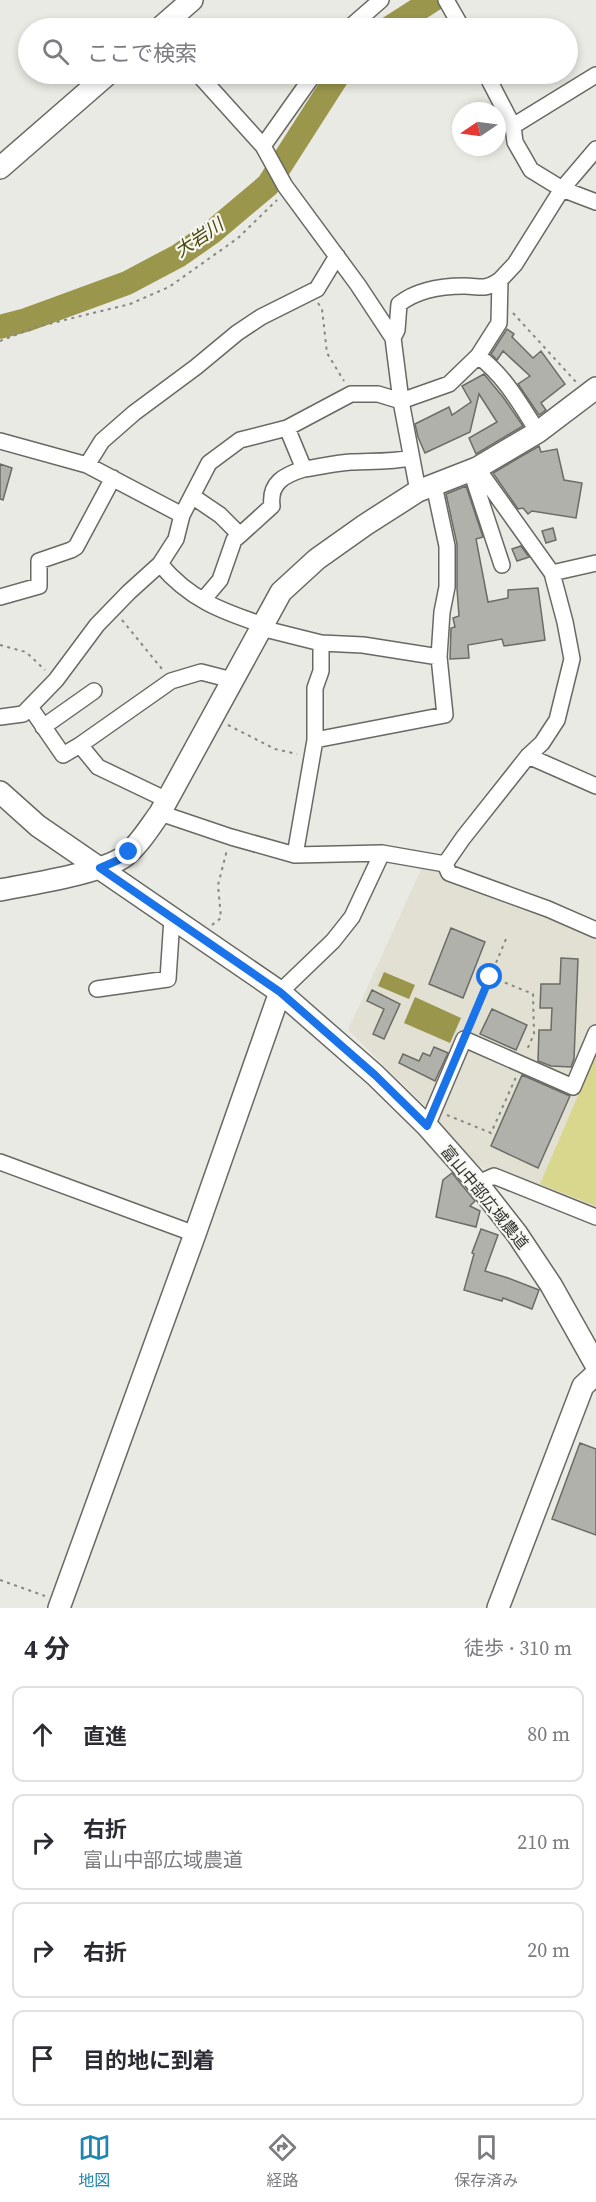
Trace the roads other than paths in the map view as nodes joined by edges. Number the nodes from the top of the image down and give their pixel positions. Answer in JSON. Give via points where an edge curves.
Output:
{"nodes":[{"id":1,"x":192,"y":0,"type":"edge"},
{"id":2,"x":381,"y":0,"type":"edge"},
{"id":3,"x":446,"y":0,"type":"edge"},
{"id":4,"x":171,"y":18,"type":"edge"},
{"id":5,"x":360,"y":18,"type":"edge"},
{"id":6,"x":456,"y":18,"type":"edge"},
{"id":7,"x":596,"y":75,"type":"edge"},
{"id":8,"x":97,"y":84,"type":"edge"},
{"id":9,"x":207,"y":84,"type":"edge"},
{"id":10,"x":307,"y":84,"type":"edge"},
{"id":11,"x":491,"y":84,"type":"edge"},
{"id":12,"x":513,"y":126,"type":"junction"},
{"id":13,"x":263,"y":146,"type":"junction"},
{"id":14,"x":596,"y":149,"type":"edge"},
{"id":15,"x":0,"y":168,"type":"edge"},
{"id":16,"x":562,"y":189,"type":"junction"},
{"id":17,"x":596,"y":202,"type":"edge"},
{"id":18,"x":337,"y":256,"type":"junction"},
{"id":19,"x":500,"y":280,"type":"junction"},
{"id":20,"x":393,"y":338,"type":"junction"},
{"id":21,"x":478,"y":356,"type":"junction"},
{"id":22,"x":592,"y":392,"type":"edge"},
{"id":23,"x":401,"y":401,"type":"junction"},
{"id":24,"x":287,"y":428,"type":"junction"},
{"id":25,"x":538,"y":432,"type":"junction"},
{"id":26,"x":0,"y":441,"type":"edge"},
{"id":27,"x":411,"y":458,"type":"junction"},
{"id":28,"x":87,"y":465,"type":"junction"},
{"id":29,"x":304,"y":469,"type":"junction"},
{"id":30,"x":474,"y":469,"type":"junction"},
{"id":31,"x":113,"y":478,"type":"junction"},
{"id":32,"x":426,"y":488,"type":"junction"},
{"id":33,"x":192,"y":496,"type":"junction"},
{"id":34,"x":182,"y":515,"type":"junction"},
{"id":35,"x":240,"y":535,"type":"junction"},
{"id":36,"x":596,"y":563,"type":"edge"},
{"id":37,"x":160,"y":564,"type":"junction"},
{"id":38,"x":502,"y":566,"type":"dead end"},
{"id":39,"x":552,"y":573,"type":"junction"},
{"id":40,"x":0,"y":597,"type":"edge"},
{"id":41,"x":203,"y":600,"type":"junction"},
{"id":42,"x":262,"y":626,"type":"junction"},
{"id":43,"x":321,"y":643,"type":"junction"},
{"id":44,"x":439,"y":657,"type":"junction"},
{"id":45,"x":232,"y":680,"type":"junction"},
{"id":46,"x":94,"y":691,"type":"dead end"},
{"id":47,"x":30,"y":707,"type":"junction"},
{"id":48,"x":0,"y":717,"type":"edge"},
{"id":49,"x":43,"y":726,"type":"junction"},
{"id":50,"x":315,"y":740,"type":"junction"},
{"id":51,"x":80,"y":745,"type":"junction"},
{"id":52,"x":528,"y":756,"type":"junction"},
{"id":53,"x":596,"y":786,"type":"edge"},
{"id":54,"x":0,"y":792,"type":"edge"},
{"id":55,"x":164,"y":807,"type":"junction"},
{"id":56,"x":382,"y":853,"type":"junction"},
{"id":57,"x":295,"y":855,"type":"junction"},
{"id":58,"x":445,"y":864,"type":"junction"},
{"id":59,"x":100,"y":868,"type":"junction"},
{"id":60,"x":0,"y":890,"type":"edge"},
{"id":61,"x":172,"y":918,"type":"junction"},
{"id":62,"x":596,"y":930,"type":"edge"},
{"id":63,"x":98,"y":989,"type":"dead end"},
{"id":64,"x":280,"y":992,"type":"junction"},
{"id":65,"x":596,"y":1033,"type":"edge"},
{"id":66,"x":431,"y":1118,"type":"junction"},
{"id":67,"x":0,"y":1162,"type":"edge"},
{"id":68,"x":478,"y":1184,"type":"junction"},
{"id":69,"x":596,"y":1217,"type":"edge"},
{"id":70,"x":195,"y":1234,"type":"junction"},
{"id":71,"x":596,"y":1365,"type":"edge"},
{"id":72,"x":596,"y":1374,"type":"edge"},
{"id":73,"x":60,"y":1605,"type":"edge"},
{"id":74,"x":498,"y":1608,"type":"edge"}],
"edges":[{"from":1,"to":4,"type":"street"},
{"from":2,"to":5,"type":"street"},
{"from":3,"to":6,"type":"street"},
{"from":7,"to":12,"type":"street"},
{"from":8,"to":15,"type":"street"},
{"from":9,"to":13,"type":"street"},
{"from":10,"to":13,"type":"street"},
{"from":11,"to":12,"type":"street"},
{"from":12,"to":16,"type":"street","via":[[514,142],[531,170]]},
{"from":13,"to":18,"type":"street","via":[[286,188]]},
{"from":14,"to":16,"type":"street"},
{"from":16,"to":17,"type":"street"},
{"from":16,"to":19,"type":"street","via":[[515,264]]},
{"from":18,"to":20,"type":"street"},
{"from":18,"to":28,"type":"street","via":[[317,289],[237,333],[102,441]]},
{"from":19,"to":20,"type":"street","via":[[480,289],[450,286],[405,299],[399,304],[398,330]]},
{"from":19,"to":21,"type":"street","via":[[499,323]]},
{"from":20,"to":23,"type":"street"},
{"from":21,"to":23,"type":"street","via":[[449,384]]},
{"from":21,"to":25,"type":"street","via":[[508,384]]},
{"from":22,"to":25,"type":"street"},
{"from":23,"to":24,"type":"street","via":[[378,394],[351,394]]},
{"from":23,"to":27,"type":"street"},
{"from":24,"to":29,"type":"street"},
{"from":24,"to":33,"type":"street","via":[[240,440],[226,449],[209,463]]},
{"from":25,"to":30,"type":"street"},
{"from":26,"to":28,"type":"street"},
{"from":27,"to":29,"type":"street"},
{"from":27,"to":32,"type":"street"},
{"from":28,"to":31,"type":"street"},
{"from":29,"to":35,"type":"street","via":[[279,481],[271,496],[272,506]]},
{"from":30,"to":32,"type":"street"},
{"from":30,"to":38,"type":"street"},
{"from":30,"to":39,"type":"street"},
{"from":31,"to":34,"type":"street"},
{"from":31,"to":40,"type":"street","via":[[76,547],[39,561],[39,586]]},
{"from":32,"to":42,"type":"street","via":[[317,559],[281,592]]},
{"from":32,"to":44,"type":"street","via":[[447,546]]},
{"from":33,"to":34,"type":"street"},
{"from":33,"to":35,"type":"street","via":[[220,514]]},
{"from":34,"to":37,"type":"street","via":[[176,539]]},
{"from":35,"to":41,"type":"street","via":[[234,540],[220,580]]},
{"from":36,"to":39,"type":"street"},
{"from":37,"to":41,"type":"street","via":[[180,585]]},
{"from":37,"to":47,"type":"street","via":[[97,625],[56,680]]},
{"from":39,"to":52,"type":"street","via":[[572,659],[557,720]]},
{"from":41,"to":42,"type":"street"},
{"from":42,"to":43,"type":"street"},
{"from":42,"to":45,"type":"street"},
{"from":43,"to":44,"type":"street"},
{"from":43,"to":50,"type":"street","via":[[321,671],[315,688]]},
{"from":44,"to":50,"type":"street","via":[[445,715]]},
{"from":45,"to":51,"type":"street","via":[[201,672],[171,681]]},
{"from":45,"to":55,"type":"street"},
{"from":46,"to":49,"type":"street"},
{"from":47,"to":48,"type":"street","via":[[23,714]]},
{"from":47,"to":49,"type":"street"},
{"from":49,"to":51,"type":"street","via":[[63,755]]},
{"from":50,"to":57,"type":"street"},
{"from":51,"to":55,"type":"street","via":[[98,767]]},
{"from":52,"to":53,"type":"street"},
{"from":52,"to":58,"type":"street"},
{"from":54,"to":59,"type":"street","name":"富山中部広域農道","via":[[38,826]]},
{"from":55,"to":57,"type":"street","via":[[231,837]]},
{"from":55,"to":59,"type":"street","via":[[136,846],[123,858]]},
{"from":56,"to":57,"type":"street"},
{"from":56,"to":58,"type":"street"},
{"from":56,"to":64,"type":"street","via":[[352,917]]},
{"from":58,"to":62,"type":"street","via":[[449,873]]},
{"from":59,"to":60,"type":"street"},
{"from":59,"to":61,"type":"street","name":"富山中部広域農道"},
{"from":61,"to":63,"type":"street","via":[[168,979]]},
{"from":61,"to":64,"type":"street","name":"富山中部広域農道"},
{"from":64,"to":66,"type":"street","name":"富山中部広域農道"},
{"from":64,"to":70,"type":"street"},
{"from":65,"to":66,"type":"street","via":[[573,1087],[464,1039]]},
{"from":66,"to":68,"type":"street","name":"富山中部広域農道"},
{"from":67,"to":70,"type":"street"},
{"from":68,"to":69,"type":"street","via":[[494,1176]]},
{"from":68,"to":71,"type":"street","name":"富山中部広域農道","via":[[551,1285]]},
{"from":70,"to":73,"type":"street"},
{"from":72,"to":74,"type":"street","via":[[583,1386]]}]}
